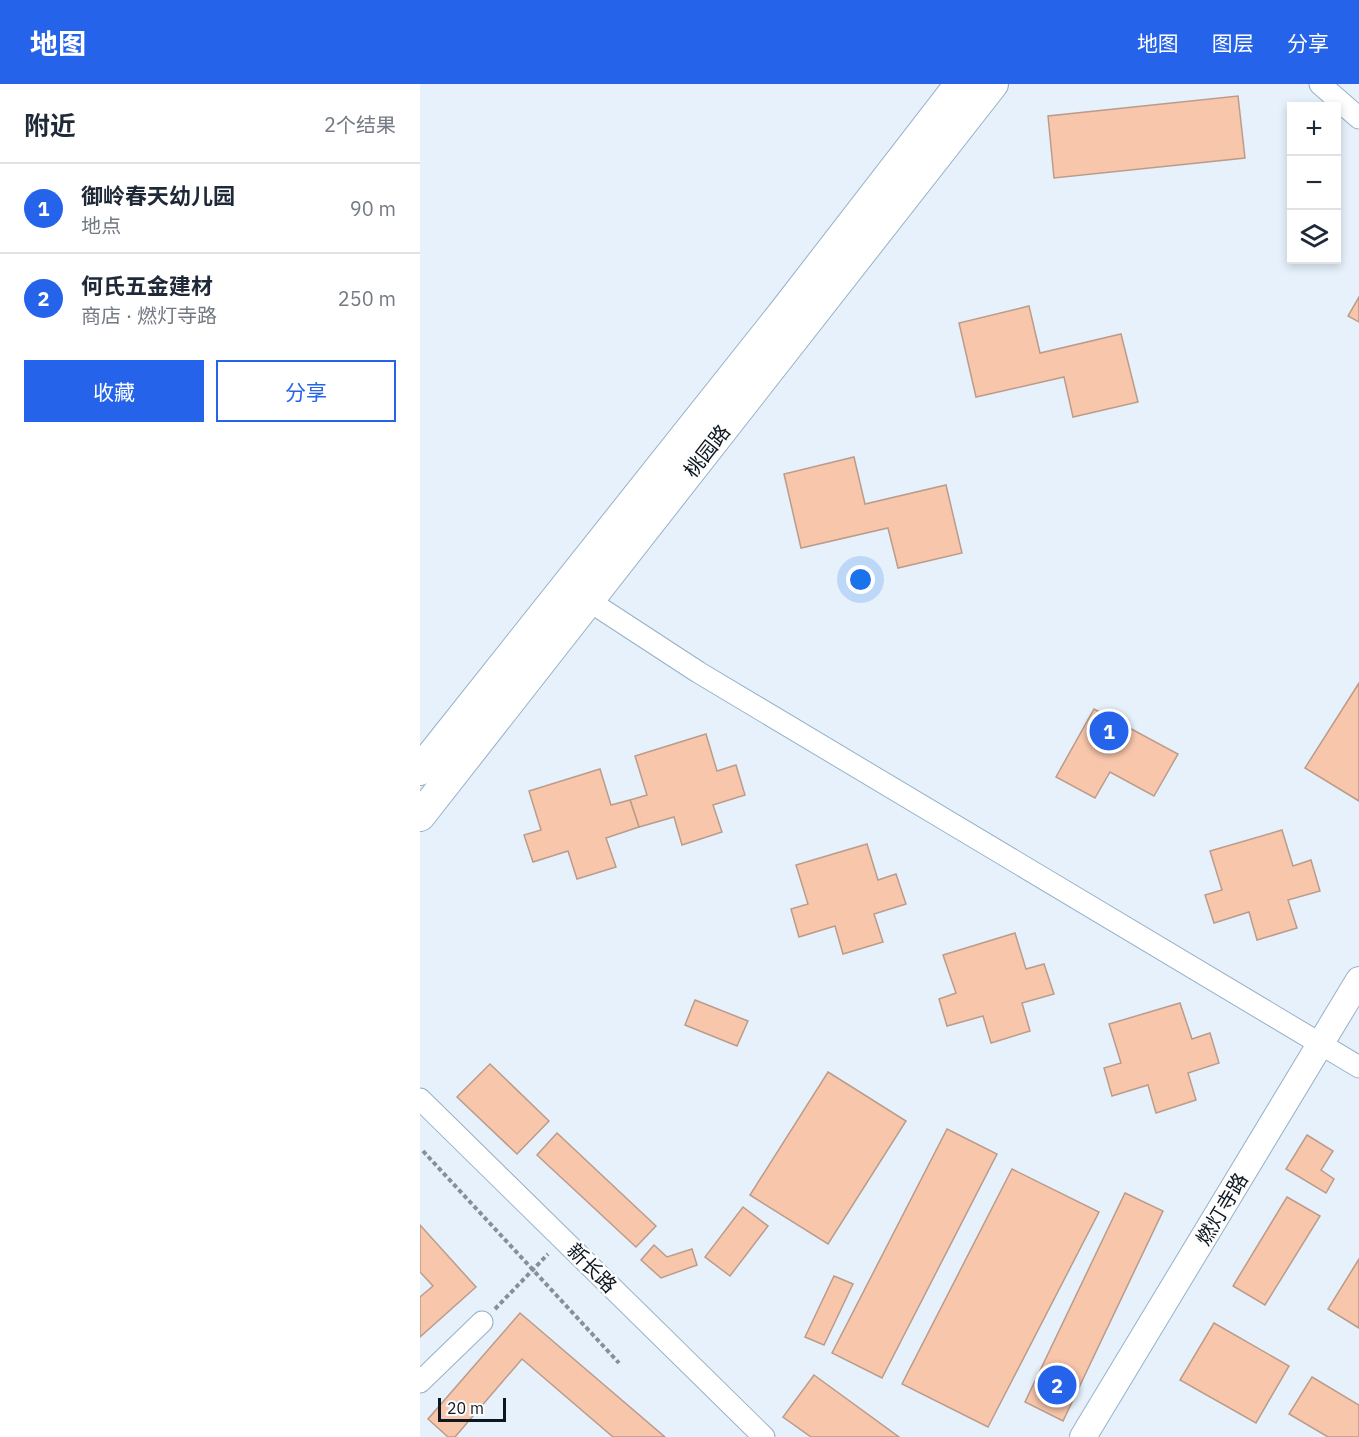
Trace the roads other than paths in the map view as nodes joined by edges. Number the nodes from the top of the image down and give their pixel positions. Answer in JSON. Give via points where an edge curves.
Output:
{"nodes":[{"id":1,"x":960,"y":84,"type":"edge"},
{"id":2,"x":993,"y":84,"type":"edge"},
{"id":3,"x":1320,"y":84,"type":"edge"},
{"id":4,"x":1359,"y":118,"type":"edge"},
{"id":5,"x":578,"y":594,"type":"junction"},
{"id":6,"x":420,"y":770,"type":"edge"},
{"id":7,"x":420,"y":816,"type":"edge"},
{"id":8,"x":1359,"y":980,"type":"edge"},
{"id":9,"x":1322,"y":1044,"type":"junction"},
{"id":10,"x":1359,"y":1066,"type":"edge"},
{"id":11,"x":420,"y":1099,"type":"edge"},
{"id":12,"x":482,"y":1322,"type":"road end"},
{"id":13,"x":420,"y":1382,"type":"edge"},
{"id":14,"x":764,"y":1437,"type":"edge"},
{"id":15,"x":1083,"y":1437,"type":"edge"}],
"edges":[{"from":1,"to":5,"type":"main road"},
{"from":2,"to":5,"type":"main road","name":"桃园路"},
{"from":3,"to":4,"type":"street"},
{"from":5,"to":6,"type":"main road"},
{"from":5,"to":7,"type":"main road","name":"桃园路"},
{"from":5,"to":9,"type":"street","via":[[698,672]]},
{"from":8,"to":9,"type":"street","name":"燃灯寺路"},
{"from":9,"to":10,"type":"street"},
{"from":9,"to":15,"type":"street","name":"燃灯寺路"},
{"from":11,"to":14,"type":"street","name":"新长路"},
{"from":12,"to":13,"type":"street"}]}
